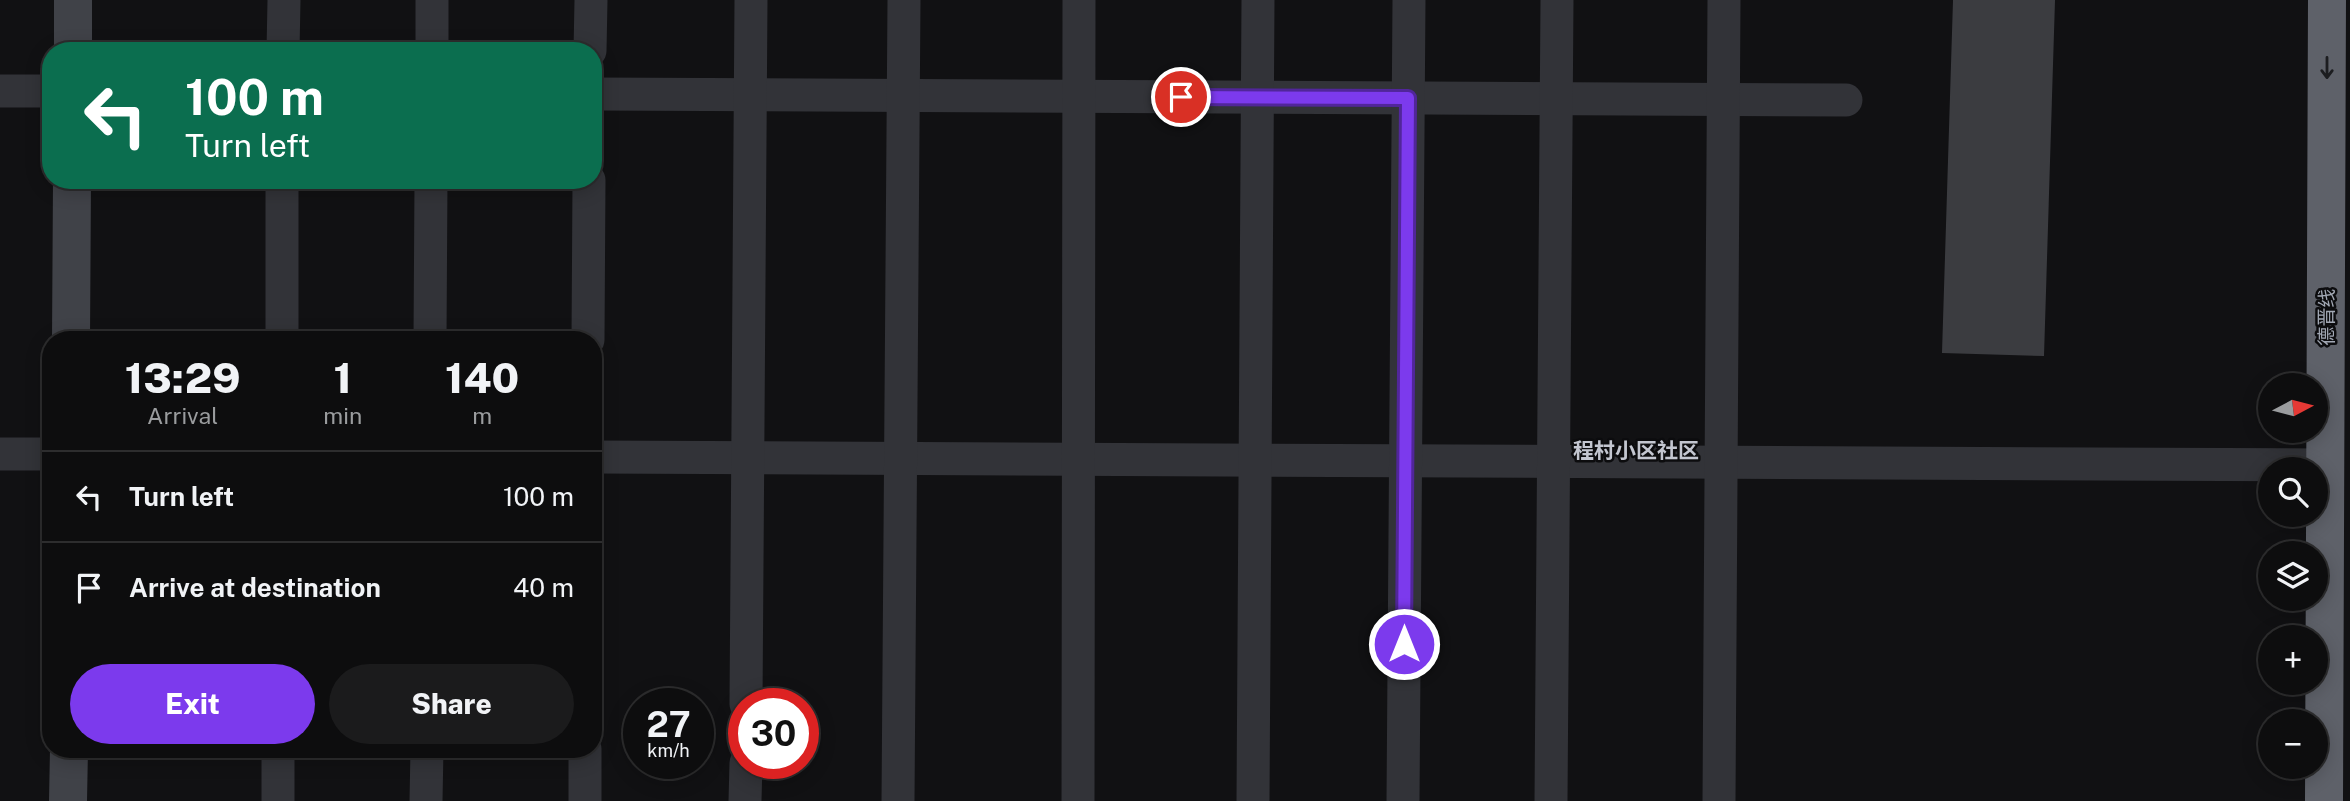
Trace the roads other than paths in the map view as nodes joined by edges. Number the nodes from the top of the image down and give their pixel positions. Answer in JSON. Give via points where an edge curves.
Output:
{"nodes":[{"id":1,"x":73,"y":0,"type":"edge"},
{"id":2,"x":284,"y":0,"type":"edge"},
{"id":3,"x":432,"y":0,"type":"edge"},
{"id":4,"x":591,"y":0,"type":"edge"},
{"id":5,"x":751,"y":0,"type":"edge"},
{"id":6,"x":904,"y":0,"type":"edge"},
{"id":7,"x":1079,"y":0,"type":"edge"},
{"id":8,"x":1258,"y":0,"type":"edge"},
{"id":9,"x":1409,"y":0,"type":"edge"},
{"id":10,"x":1557,"y":0,"type":"edge"},
{"id":11,"x":1724,"y":0,"type":"edge"},
{"id":12,"x":2327,"y":0,"type":"edge"},
{"id":13,"x":73,"y":42,"type":"edge"},
{"id":14,"x":283,"y":42,"type":"edge"},
{"id":15,"x":432,"y":42,"type":"edge"},
{"id":16,"x":590,"y":42,"type":"edge"},
{"id":17,"x":0,"y":91,"type":"edge"},
{"id":18,"x":42,"y":91,"type":"edge"},
{"id":19,"x":602,"y":94,"type":"edge"},
{"id":20,"x":750,"y":94,"type":"junction"},
{"id":21,"x":903,"y":95,"type":"junction"},
{"id":22,"x":1079,"y":96,"type":"junction"},
{"id":23,"x":1258,"y":97,"type":"junction"},
{"id":24,"x":1408,"y":98,"type":"junction"},
{"id":25,"x":1556,"y":98,"type":"junction"},
{"id":26,"x":1723,"y":99,"type":"junction"},
{"id":27,"x":1846,"y":100,"type":"dead end"},
{"id":28,"x":72,"y":189,"type":"edge"},
{"id":29,"x":282,"y":189,"type":"edge"},
{"id":30,"x":431,"y":189,"type":"edge"},
{"id":31,"x":589,"y":189,"type":"edge"},
{"id":32,"x":71,"y":331,"type":"edge"},
{"id":33,"x":282,"y":331,"type":"edge"},
{"id":34,"x":430,"y":331,"type":"edge"},
{"id":35,"x":588,"y":331,"type":"edge"},
{"id":36,"x":0,"y":454,"type":"edge"},
{"id":37,"x":42,"y":454,"type":"edge"},
{"id":38,"x":602,"y":457,"type":"edge"},
{"id":39,"x":2326,"y":457,"type":"edge"},
{"id":40,"x":747,"y":458,"type":"junction"},
{"id":41,"x":900,"y":458,"type":"junction"},
{"id":42,"x":1078,"y":459,"type":"junction"},
{"id":43,"x":1255,"y":460,"type":"junction"},
{"id":44,"x":1406,"y":461,"type":"junction"},
{"id":45,"x":1553,"y":461,"type":"junction"},
{"id":46,"x":1721,"y":462,"type":"junction"},
{"id":47,"x":2258,"y":466,"type":"edge"},
{"id":48,"x":2326,"y":527,"type":"edge"},
{"id":49,"x":746,"y":688,"type":"edge"},
{"id":50,"x":69,"y":758,"type":"edge"},
{"id":51,"x":278,"y":758,"type":"edge"},
{"id":52,"x":427,"y":758,"type":"edge"},
{"id":53,"x":585,"y":758,"type":"edge"},
{"id":54,"x":746,"y":779,"type":"edge"},
{"id":55,"x":68,"y":801,"type":"edge"},
{"id":56,"x":278,"y":801,"type":"edge"},
{"id":57,"x":426,"y":801,"type":"edge"},
{"id":58,"x":585,"y":801,"type":"edge"},
{"id":59,"x":745,"y":801,"type":"edge"},
{"id":60,"x":898,"y":801,"type":"edge"},
{"id":61,"x":1078,"y":801,"type":"edge"},
{"id":62,"x":1253,"y":801,"type":"edge"},
{"id":63,"x":1403,"y":801,"type":"edge"},
{"id":64,"x":1551,"y":801,"type":"edge"},
{"id":65,"x":1719,"y":801,"type":"edge"},
{"id":66,"x":2324,"y":801,"type":"edge"}],
"edges":[{"from":1,"to":13,"type":"street"},
{"from":2,"to":14,"type":"street"},
{"from":3,"to":15,"type":"street"},
{"from":4,"to":16,"type":"street"},
{"from":5,"to":20,"type":"street"},
{"from":6,"to":21,"type":"street"},
{"from":7,"to":22,"type":"street"},
{"from":8,"to":23,"type":"street"},
{"from":9,"to":24,"type":"street"},
{"from":10,"to":25,"type":"street"},
{"from":11,"to":26,"type":"street"},
{"from":12,"to":39,"type":"highway","name":"德晋线","one_way":true},
{"from":17,"to":18,"type":"street"},
{"from":19,"to":20,"type":"street"},
{"from":20,"to":21,"type":"street"},
{"from":20,"to":40,"type":"street"},
{"from":21,"to":22,"type":"street"},
{"from":21,"to":41,"type":"street"},
{"from":22,"to":23,"type":"street"},
{"from":22,"to":42,"type":"street"},
{"from":23,"to":24,"type":"street"},
{"from":23,"to":43,"type":"street"},
{"from":24,"to":25,"type":"street"},
{"from":24,"to":44,"type":"street"},
{"from":25,"to":26,"type":"street"},
{"from":25,"to":45,"type":"street"},
{"from":26,"to":27,"type":"street"},
{"from":26,"to":46,"type":"street"},
{"from":28,"to":32,"type":"street"},
{"from":29,"to":33,"type":"street"},
{"from":30,"to":34,"type":"street"},
{"from":31,"to":35,"type":"street"},
{"from":36,"to":37,"type":"street"},
{"from":38,"to":40,"type":"street"},
{"from":40,"to":41,"type":"street"},
{"from":40,"to":49,"type":"street"},
{"from":41,"to":42,"type":"street"},
{"from":41,"to":60,"type":"street"},
{"from":42,"to":43,"type":"street"},
{"from":42,"to":61,"type":"street"},
{"from":43,"to":44,"type":"street"},
{"from":43,"to":62,"type":"street"},
{"from":44,"to":45,"type":"street"},
{"from":44,"to":63,"type":"street"},
{"from":45,"to":46,"type":"street"},
{"from":45,"to":64,"type":"street"},
{"from":46,"to":47,"type":"street"},
{"from":46,"to":65,"type":"street"},
{"from":48,"to":66,"type":"highway","name":"德晋线"},
{"from":50,"to":55,"type":"street"},
{"from":51,"to":56,"type":"street"},
{"from":52,"to":57,"type":"street"},
{"from":53,"to":58,"type":"street"},
{"from":54,"to":59,"type":"street"}]}
